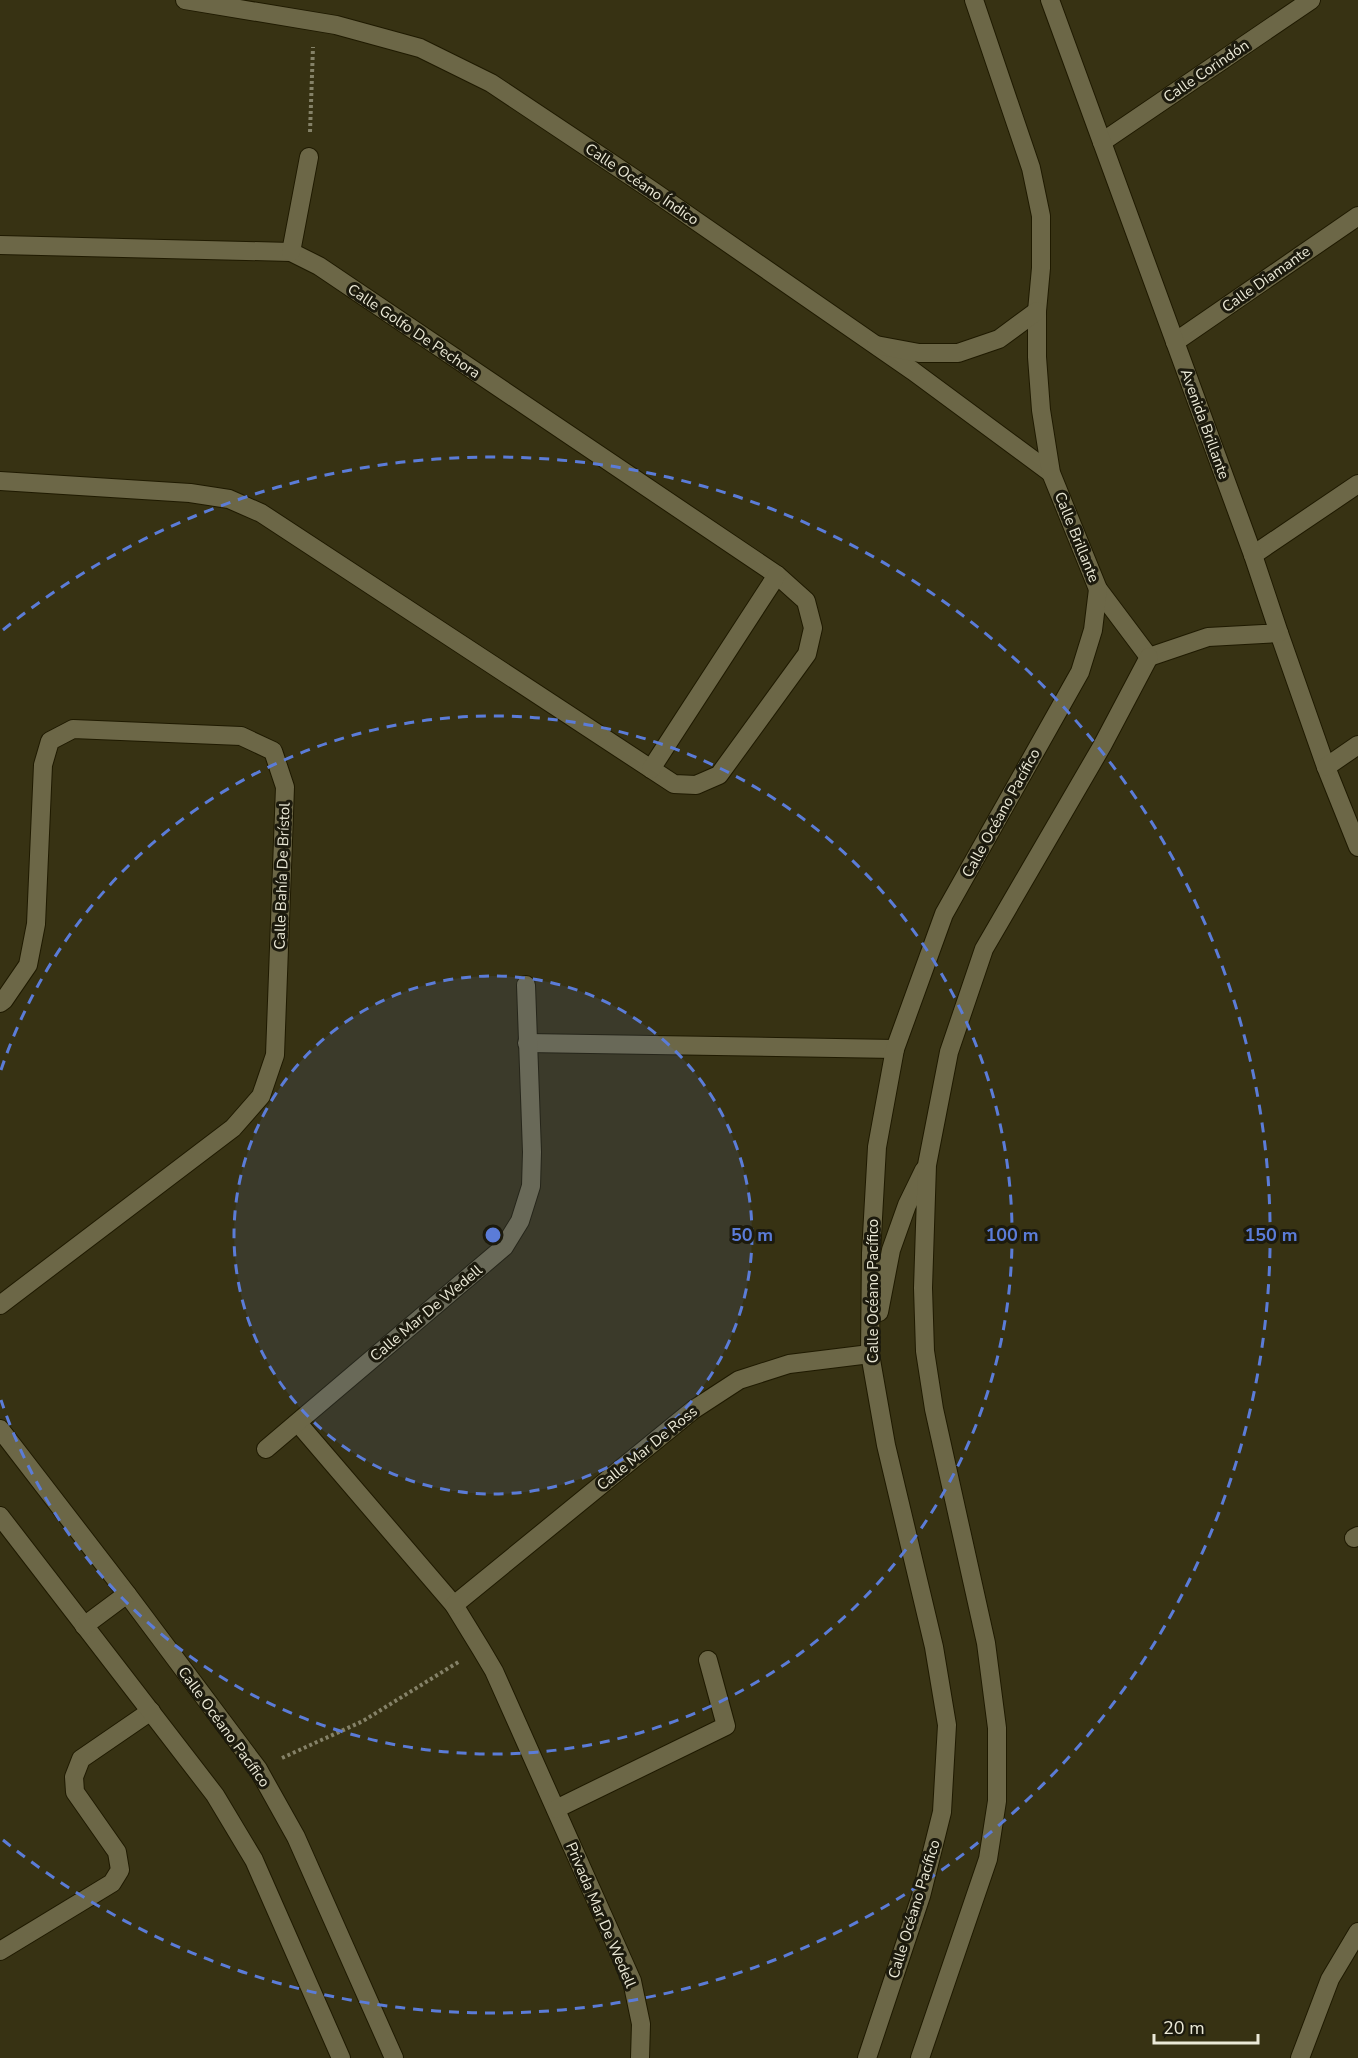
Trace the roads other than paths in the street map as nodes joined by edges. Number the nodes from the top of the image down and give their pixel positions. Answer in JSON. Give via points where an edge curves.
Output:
{"nodes":[{"id":1,"x":185,"y":0,"type":"edge"},
{"id":2,"x":974,"y":0,"type":"edge"},
{"id":3,"x":1050,"y":0,"type":"edge"},
{"id":4,"x":1311,"y":0,"type":"edge"},
{"id":5,"x":1102,"y":142,"type":"junction"},
{"id":6,"x":309,"y":157,"type":"road end"},
{"id":7,"x":1358,"y":216,"type":"edge"},
{"id":8,"x":0,"y":245,"type":"edge"},
{"id":9,"x":291,"y":252,"type":"junction"},
{"id":10,"x":1037,"y":311,"type":"junction"},
{"id":11,"x":1175,"y":342,"type":"junction"},
{"id":12,"x":876,"y":345,"type":"junction"},
{"id":13,"x":1051,"y":473,"type":"junction"},
{"id":14,"x":0,"y":481,"type":"edge"},
{"id":15,"x":1358,"y":484,"type":"edge"},
{"id":16,"x":1253,"y":555,"type":"junction"},
{"id":17,"x":777,"y":575,"type":"junction"},
{"id":18,"x":1098,"y":589,"type":"junction"},
{"id":19,"x":1280,"y":633,"type":"junction"},
{"id":20,"x":1149,"y":657,"type":"junction"},
{"id":21,"x":1358,"y":745,"type":"edge"},
{"id":22,"x":1326,"y":767,"type":"junction"},
{"id":23,"x":651,"y":769,"type":"junction"},
{"id":24,"x":1358,"y":847,"type":"edge"},
{"id":25,"x":526,"y":985,"type":"dead end"},
{"id":26,"x":0,"y":1003,"type":"edge"},
{"id":27,"x":527,"y":1043,"type":"junction"},
{"id":28,"x":895,"y":1049,"type":"junction"},
{"id":29,"x":927,"y":1165,"type":"junction"},
{"id":30,"x":0,"y":1305,"type":"edge"},
{"id":31,"x":870,"y":1354,"type":"junction"},
{"id":32,"x":298,"y":1423,"type":"junction"},
{"id":33,"x":0,"y":1428,"type":"edge"},
{"id":34,"x":266,"y":1449,"type":"dead end"},
{"id":35,"x":0,"y":1516,"type":"edge"},
{"id":36,"x":127,"y":1594,"type":"junction"},
{"id":37,"x":454,"y":1605,"type":"junction"},
{"id":38,"x":84,"y":1626,"type":"junction"},
{"id":39,"x":708,"y":1660,"type":"dead end"},
{"id":40,"x":151,"y":1711,"type":"junction"},
{"id":41,"x":556,"y":1809,"type":"junction"},
{"id":42,"x":1358,"y":1932,"type":"edge"},
{"id":43,"x":0,"y":1951,"type":"edge"},
{"id":44,"x":341,"y":2058,"type":"edge"},
{"id":45,"x":394,"y":2058,"type":"edge"},
{"id":46,"x":640,"y":2058,"type":"edge"},
{"id":47,"x":867,"y":2058,"type":"edge"},
{"id":48,"x":920,"y":2058,"type":"edge"},
{"id":49,"x":1300,"y":2058,"type":"edge"}],
"edges":[{"from":1,"to":12,"type":"street","name":"Calle Océano Índico","via":[[336,25],[420,48],[491,83]]},
{"from":2,"to":10,"type":"street","via":[[1030,168],[1041,216]]},
{"from":3,"to":5,"type":"street","name":"Avenida Brillante"},
{"from":4,"to":5,"type":"street","name":"Calle Corindón"},
{"from":5,"to":11,"type":"street","name":"Avenida Brillante"},
{"from":6,"to":9,"type":"street"},
{"from":7,"to":11,"type":"street","name":"Calle Diamante"},
{"from":8,"to":9,"type":"street","name":"Calle Golfo De Pechora"},
{"from":9,"to":17,"type":"street","name":"Calle Golfo De Pechora"},
{"from":10,"to":12,"type":"street","via":[[999,339],[958,353]]},
{"from":10,"to":13,"type":"street","via":[[1041,410]]},
{"from":11,"to":16,"type":"street","name":"Avenida Brillante"},
{"from":12,"to":13,"type":"street","name":"Calle Océano Índico"},
{"from":13,"to":18,"type":"street","name":"Calle Brillante"},
{"from":14,"to":23,"type":"street","name":"Calle Golfo De Pechora","via":[[229,498],[261,513]]},
{"from":15,"to":16,"type":"street"},
{"from":16,"to":19,"type":"street","name":"Avenida Brillante"},
{"from":17,"to":23,"type":"street"},
{"from":17,"to":23,"type":"street","name":"Calle Golfo De Pechora","via":[[806,601],[813,628],[807,654],[719,775],[696,785],[674,784]]},
{"from":18,"to":20,"type":"street","name":"Calle Brillante"},
{"from":18,"to":28,"type":"street","name":"Calle Océano Pacífico","via":[[1093,630],[1080,672],[944,914]]},
{"from":19,"to":20,"type":"street","via":[[1208,637]]},
{"from":19,"to":22,"type":"street","name":"Avenida Brillante"},
{"from":20,"to":29,"type":"street","via":[[984,949],[949,1052]]},
{"from":21,"to":22,"type":"street"},
{"from":22,"to":24,"type":"street","name":"Avenida Brillante"},
{"from":25,"to":27,"type":"street","name":"Calle Mar De Wedell"},
{"from":26,"to":30,"type":"street","name":"Calle Bahía De Brístol","via":[[27,965],[36,924],[43,765],[50,741],[73,729],[241,735],[273,751],[285,788],[275,1054],[261,1096],[233,1128]]},
{"from":27,"to":28,"type":"street"},
{"from":27,"to":32,"type":"street","name":"Calle Mar De Wedell","via":[[531,1186],[520,1221],[504,1247]]},
{"from":28,"to":31,"type":"street","name":"Calle Océano Pacífico","via":[[877,1147]]},
{"from":29,"to":31,"type":"street","via":[[891,1250]]},
{"from":29,"to":48,"type":"street","via":[[925,1351],[934,1409],[986,1643],[997,1728],[997,1801],[988,1858]]},
{"from":31,"to":37,"type":"street","name":"Calle Mar De Ross","via":[[789,1364],[739,1380],[693,1410]]},
{"from":31,"to":47,"type":"street","name":"Calle Océano Pacífico","via":[[886,1445],[934,1647],[946,1725],[942,1812],[921,1896]]},
{"from":32,"to":34,"type":"street","name":"Calle Mar De Wedell"},
{"from":32,"to":37,"type":"street"},
{"from":33,"to":36,"type":"street","name":"Calle Océano Pacífico"},
{"from":35,"to":38,"type":"street"},
{"from":36,"to":38,"type":"street"},
{"from":36,"to":45,"type":"street","name":"Calle Océano Pacífico","via":[[258,1769],[296,1837]]},
{"from":37,"to":41,"type":"street","name":"Privada Mar De Wedell","via":[[494,1671]]},
{"from":38,"to":40,"type":"street"},
{"from":39,"to":41,"type":"street","via":[[726,1726]]},
{"from":40,"to":43,"type":"street","via":[[81,1759],[74,1777],[75,1791],[117,1852],[120,1870],[112,1883]]},
{"from":40,"to":44,"type":"street","via":[[214,1795],[254,1860]]},
{"from":41,"to":46,"type":"street","name":"Privada Mar De Wedell","via":[[632,1981],[641,2024]]},
{"from":42,"to":49,"type":"street","via":[[1330,1979]]}]}
